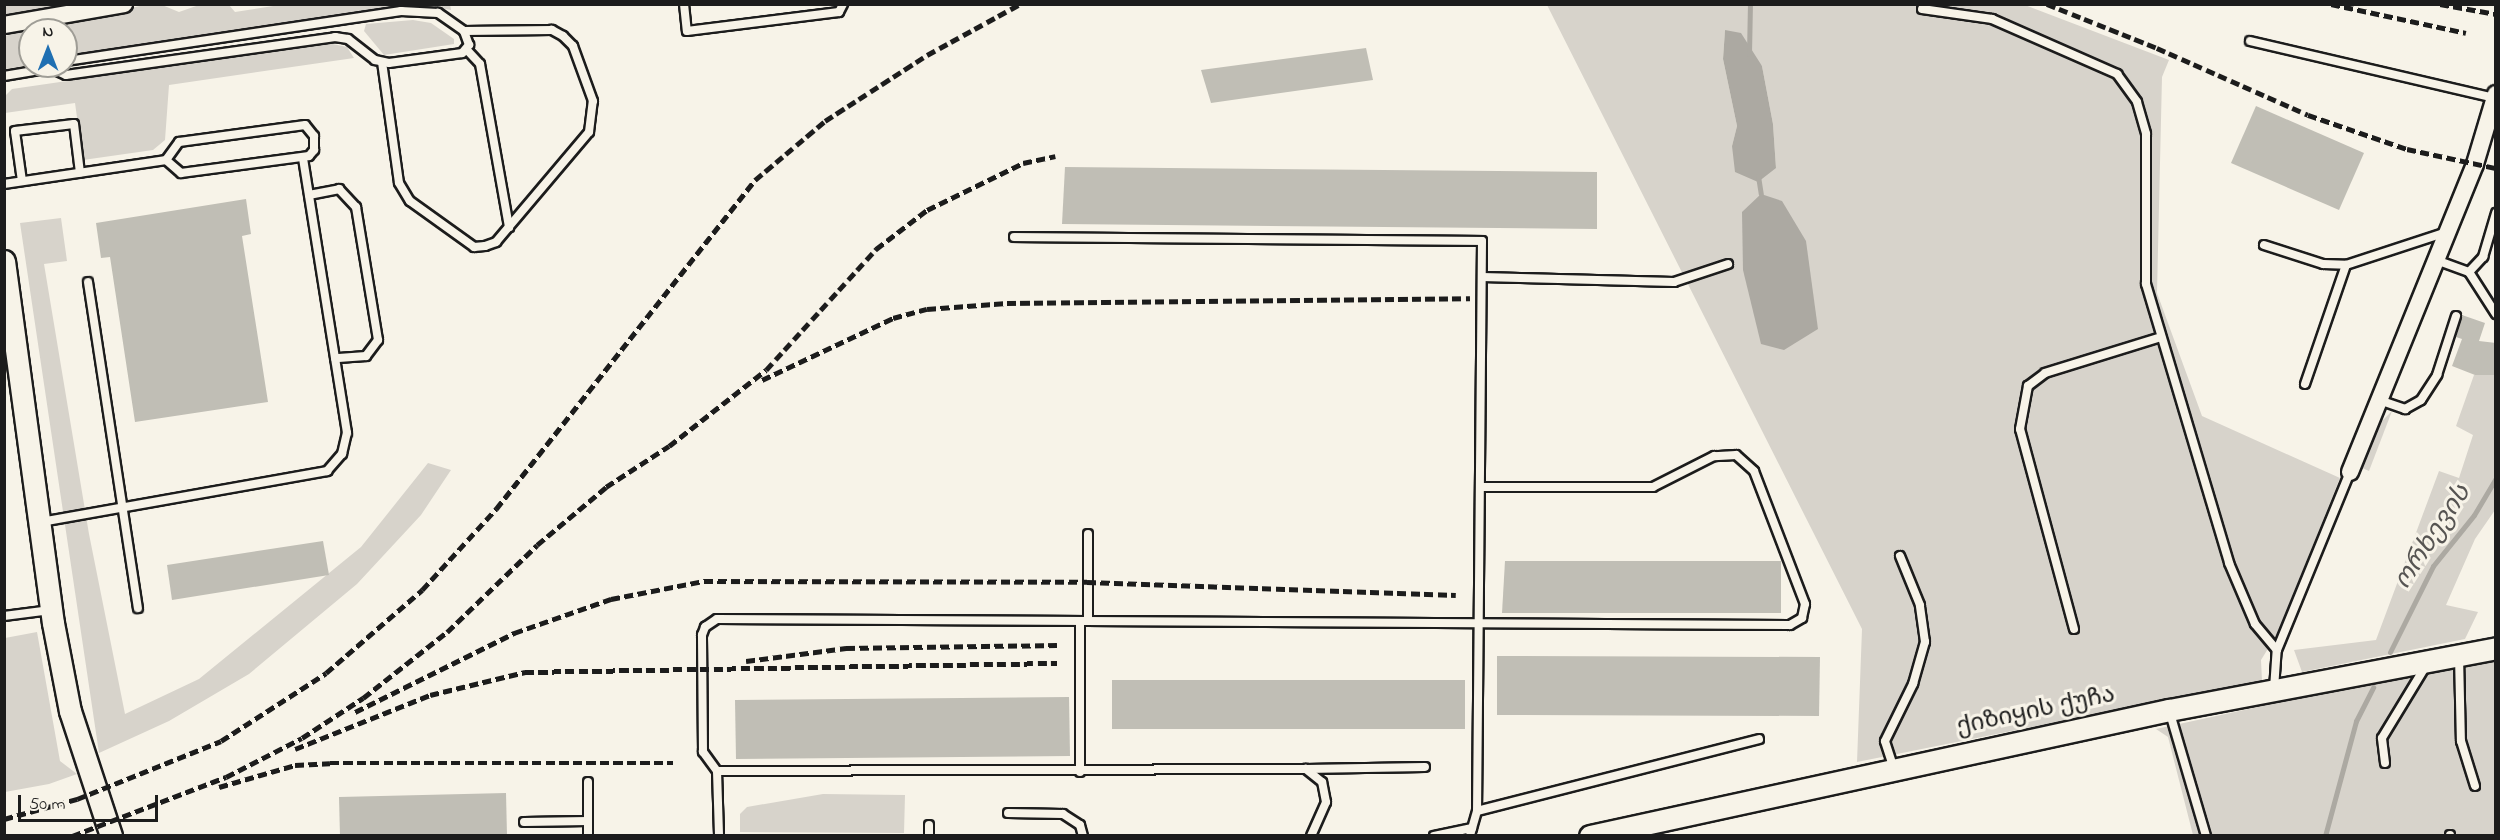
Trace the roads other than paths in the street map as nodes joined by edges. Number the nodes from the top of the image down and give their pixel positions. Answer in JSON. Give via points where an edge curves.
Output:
{"nodes":[{"id":1,"x":124,"y":4,"type":"edge"},
{"id":2,"x":684,"y":4,"type":"edge"},
{"id":3,"x":843,"y":4,"type":"edge"},
{"id":4,"x":1922,"y":9,"type":"dead end"},
{"id":5,"x":4,"y":25,"type":"edge"},
{"id":6,"x":464,"y":31,"type":"junction"},
{"id":7,"x":2250,"y":41,"type":"dead end"},
{"id":8,"x":467,"y":50,"type":"junction"},
{"id":9,"x":78,"y":59,"type":"edge"},
{"id":10,"x":382,"y":62,"type":"junction"},
{"id":11,"x":78,"y":73,"type":"edge"},
{"id":12,"x":2495,"y":96,"type":"edge"},
{"id":13,"x":303,"y":157,"type":"junction"},
{"id":14,"x":166,"y":160,"type":"junction"},
{"id":15,"x":80,"y":173,"type":"junction"},
{"id":16,"x":22,"y":181,"type":"junction"},
{"id":17,"x":4,"y":184,"type":"edge"},
{"id":18,"x":309,"y":195,"type":"junction"},
{"id":19,"x":2496,"y":213,"type":"edge"},
{"id":20,"x":509,"y":227,"type":"junction"},
{"id":21,"x":2447,"y":232,"type":"junction"},
{"id":22,"x":1014,"y":237,"type":"dead end"},
{"id":23,"x":2264,"y":245,"type":"dead end"},
{"id":24,"x":2436,"y":260,"type":"junction"},
{"id":25,"x":4,"y":261,"type":"edge"},
{"id":26,"x":1728,"y":264,"type":"dead end"},
{"id":27,"x":2346,"y":265,"type":"junction"},
{"id":28,"x":2469,"y":272,"type":"junction"},
{"id":29,"x":1482,"y":277,"type":"junction"},
{"id":30,"x":87,"y":282,"type":"dead end"},
{"id":31,"x":2496,"y":314,"type":"edge"},
{"id":32,"x":2456,"y":316,"type":"dead end"},
{"id":33,"x":2161,"y":337,"type":"junction"},
{"id":34,"x":335,"y":358,"type":"junction"},
{"id":35,"x":2305,"y":384,"type":"dead end"},
{"id":36,"x":2379,"y":400,"type":"junction"},
{"id":37,"x":2350,"y":472,"type":"joint"},
{"id":38,"x":1480,"y":487,"type":"junction"},
{"id":39,"x":122,"y":508,"type":"junction"},
{"id":40,"x":40,"y":522,"type":"junction"},
{"id":41,"x":1088,"y":534,"type":"dead end"},
{"id":42,"x":1900,"y":556,"type":"dead end"},
{"id":43,"x":138,"y":608,"type":"dead end"},
{"id":44,"x":51,"y":610,"type":"junction"},
{"id":45,"x":4,"y":616,"type":"edge"},
{"id":46,"x":1084,"y":621,"type":"junction"},
{"id":47,"x":1479,"y":623,"type":"junction"},
{"id":48,"x":2074,"y":629,"type":"dead end"},
{"id":49,"x":2496,"y":648,"type":"edge"},
{"id":50,"x":2277,"y":650,"type":"junction"},
{"id":51,"x":2459,"y":655,"type":"junction"},
{"id":52,"x":2429,"y":661,"type":"junction"},
{"id":53,"x":2274,"y":689,"type":"junction"},
{"id":54,"x":2169,"y":710,"type":"junction"},
{"id":55,"x":1759,"y":739,"type":"dead end"},
{"id":56,"x":2385,"y":763,"type":"dead end"},
{"id":57,"x":1425,"y":767,"type":"dead end"},
{"id":58,"x":1306,"y":769,"type":"junction"},
{"id":59,"x":1894,"y":769,"type":"junction"},
{"id":60,"x":717,"y":771,"type":"junction"},
{"id":61,"x":1080,"y":772,"type":"junction"},
{"id":62,"x":588,"y":782,"type":"dead end"},
{"id":63,"x":2475,"y":786,"type":"dead end"},
{"id":64,"x":1477,"y":811,"type":"junction"},
{"id":65,"x":1008,"y":813,"type":"dead end"},
{"id":66,"x":588,"y":820,"type":"junction"},
{"id":67,"x":524,"y":822,"type":"dead end"},
{"id":68,"x":929,"y":825,"type":"dead end"},
{"id":69,"x":1471,"y":832,"type":"edge"},
{"id":70,"x":111,"y":836,"type":"edge"},
{"id":71,"x":588,"y":836,"type":"edge"},
{"id":72,"x":719,"y":836,"type":"edge"},
{"id":73,"x":929,"y":836,"type":"edge"},
{"id":74,"x":1083,"y":836,"type":"edge"},
{"id":75,"x":1311,"y":836,"type":"edge"},
{"id":76,"x":1434,"y":836,"type":"edge"},
{"id":77,"x":1590,"y":836,"type":"edge"},
{"id":78,"x":2206,"y":836,"type":"edge"}],
"edges":[{"from":1,"to":5,"type":"street"},
{"from":2,"to":3,"type":"lane","via":[[687,30],[839,12]]},
{"from":4,"to":33,"type":"lane","via":[[1992,19],[2117,74],[2137,102],[2146,134],[2146,284]]},
{"from":6,"to":8,"type":"lane","via":[[469,40]]},
{"from":6,"to":9,"type":"lane","via":[[438,13],[401,11]]},
{"from":6,"to":20,"type":"lane","via":[[552,30],[573,46],[593,101],[589,132]]},
{"from":7,"to":12,"type":"lane"},
{"from":8,"to":10,"type":"lane"},
{"from":8,"to":20,"type":"lane","via":[[480,64]]},
{"from":10,"to":11,"type":"lane","via":[[358,44],[335,37]]},
{"from":10,"to":20,"type":"lane","via":[[399,183],[410,201],[474,247],[496,242]]},
{"from":12,"to":21,"type":"street","via":[[2475,164]]},
{"from":13,"to":14,"type":"lane","via":[[181,173]]},
{"from":13,"to":14,"type":"lane","via":[[314,150],[314,136],[305,125],[179,141]]},
{"from":13,"to":18,"type":"lane"},
{"from":14,"to":15,"type":"lane"},
{"from":15,"to":16,"type":"lane"},
{"from":15,"to":16,"type":"lane","via":[[74,124],[15,131]]},
{"from":16,"to":17,"type":"lane"},
{"from":18,"to":34,"type":"lane"},
{"from":18,"to":34,"type":"lane","via":[[339,189],[356,207],[378,340],[366,356]]},
{"from":19,"to":28,"type":"lane","via":[[2483,256]]},
{"from":21,"to":24,"type":"street"},
{"from":21,"to":27,"type":"lane"},
{"from":22,"to":29,"type":"lane","via":[[1482,241]]},
{"from":23,"to":27,"type":"lane","via":[[2323,264]]},
{"from":24,"to":28,"type":"lane"},
{"from":24,"to":36,"type":"street"},
{"from":25,"to":40,"type":"street"},
{"from":26,"to":29,"type":"lane","via":[[1674,282]]},
{"from":27,"to":35,"type":"lane"},
{"from":28,"to":31,"type":"lane"},
{"from":29,"to":38,"type":"lane"},
{"from":30,"to":39,"type":"lane"},
{"from":32,"to":36,"type":"lane","via":[[2437,375],[2421,400],[2405,409]]},
{"from":33,"to":48,"type":"lane","via":[[2045,373],[2028,386],[2020,429]]},
{"from":33,"to":50,"type":"lane","via":[[2229,563],[2255,624]]},
{"from":34,"to":39,"type":"lane","via":[[347,433],[342,454],[327,471]]},
{"from":36,"to":37,"type":"street"},
{"from":37,"to":50,"type":"lane"},
{"from":38,"to":47,"type":"lane"},
{"from":38,"to":47,"type":"lane","via":[[1653,487],[1714,456],[1736,455],[1754,471],[1805,604],[1802,618],[1790,625]]},
{"from":39,"to":40,"type":"lane"},
{"from":39,"to":43,"type":"lane"},
{"from":40,"to":44,"type":"street"},
{"from":41,"to":46,"type":"lane"},
{"from":42,"to":59,"type":"lane","via":[[1920,605],[1925,642],[1913,684],[1885,741]]},
{"from":44,"to":45,"type":"lane"},
{"from":44,"to":70,"type":"street","via":[[70,711]]},
{"from":46,"to":47,"type":"lane"},
{"from":46,"to":60,"type":"lane","via":[[717,619],[705,627],[702,635],[703,752]]},
{"from":46,"to":61,"type":"lane"},
{"from":47,"to":64,"type":"lane"},
{"from":49,"to":51,"type":"street","name":"ქიზიყის ქუჩა"},
{"from":50,"to":53,"type":"lane"},
{"from":51,"to":52,"type":"street","name":"ქიზიყის ქუჩა"},
{"from":51,"to":63,"type":"lane","via":[[2461,741]]},
{"from":52,"to":53,"type":"street","name":"ქიზიყის ქუჩა"},
{"from":52,"to":56,"type":"lane","via":[[2382,738]]},
{"from":53,"to":54,"type":"street","name":"ქიზიყის ქუჩა"},
{"from":54,"to":59,"type":"street","name":"ქიზიყის ქუჩა"},
{"from":54,"to":78,"type":"lane"},
{"from":55,"to":64,"type":"lane"},
{"from":57,"to":58,"type":"lane"},
{"from":58,"to":61,"type":"lane"},
{"from":58,"to":75,"type":"lane","via":[[1322,782],[1326,802]]},
{"from":59,"to":77,"type":"street","name":"ქიზიყის ქუჩა"},
{"from":60,"to":61,"type":"lane"},
{"from":60,"to":72,"type":"lane"},
{"from":62,"to":66,"type":"lane"},
{"from":64,"to":69,"type":"lane"},
{"from":65,"to":74,"type":"lane","via":[[1063,814],[1080,825]]},
{"from":66,"to":67,"type":"lane"},
{"from":66,"to":71,"type":"lane"},
{"from":68,"to":73,"type":"lane"},
{"from":69,"to":76,"type":"lane"}]}
